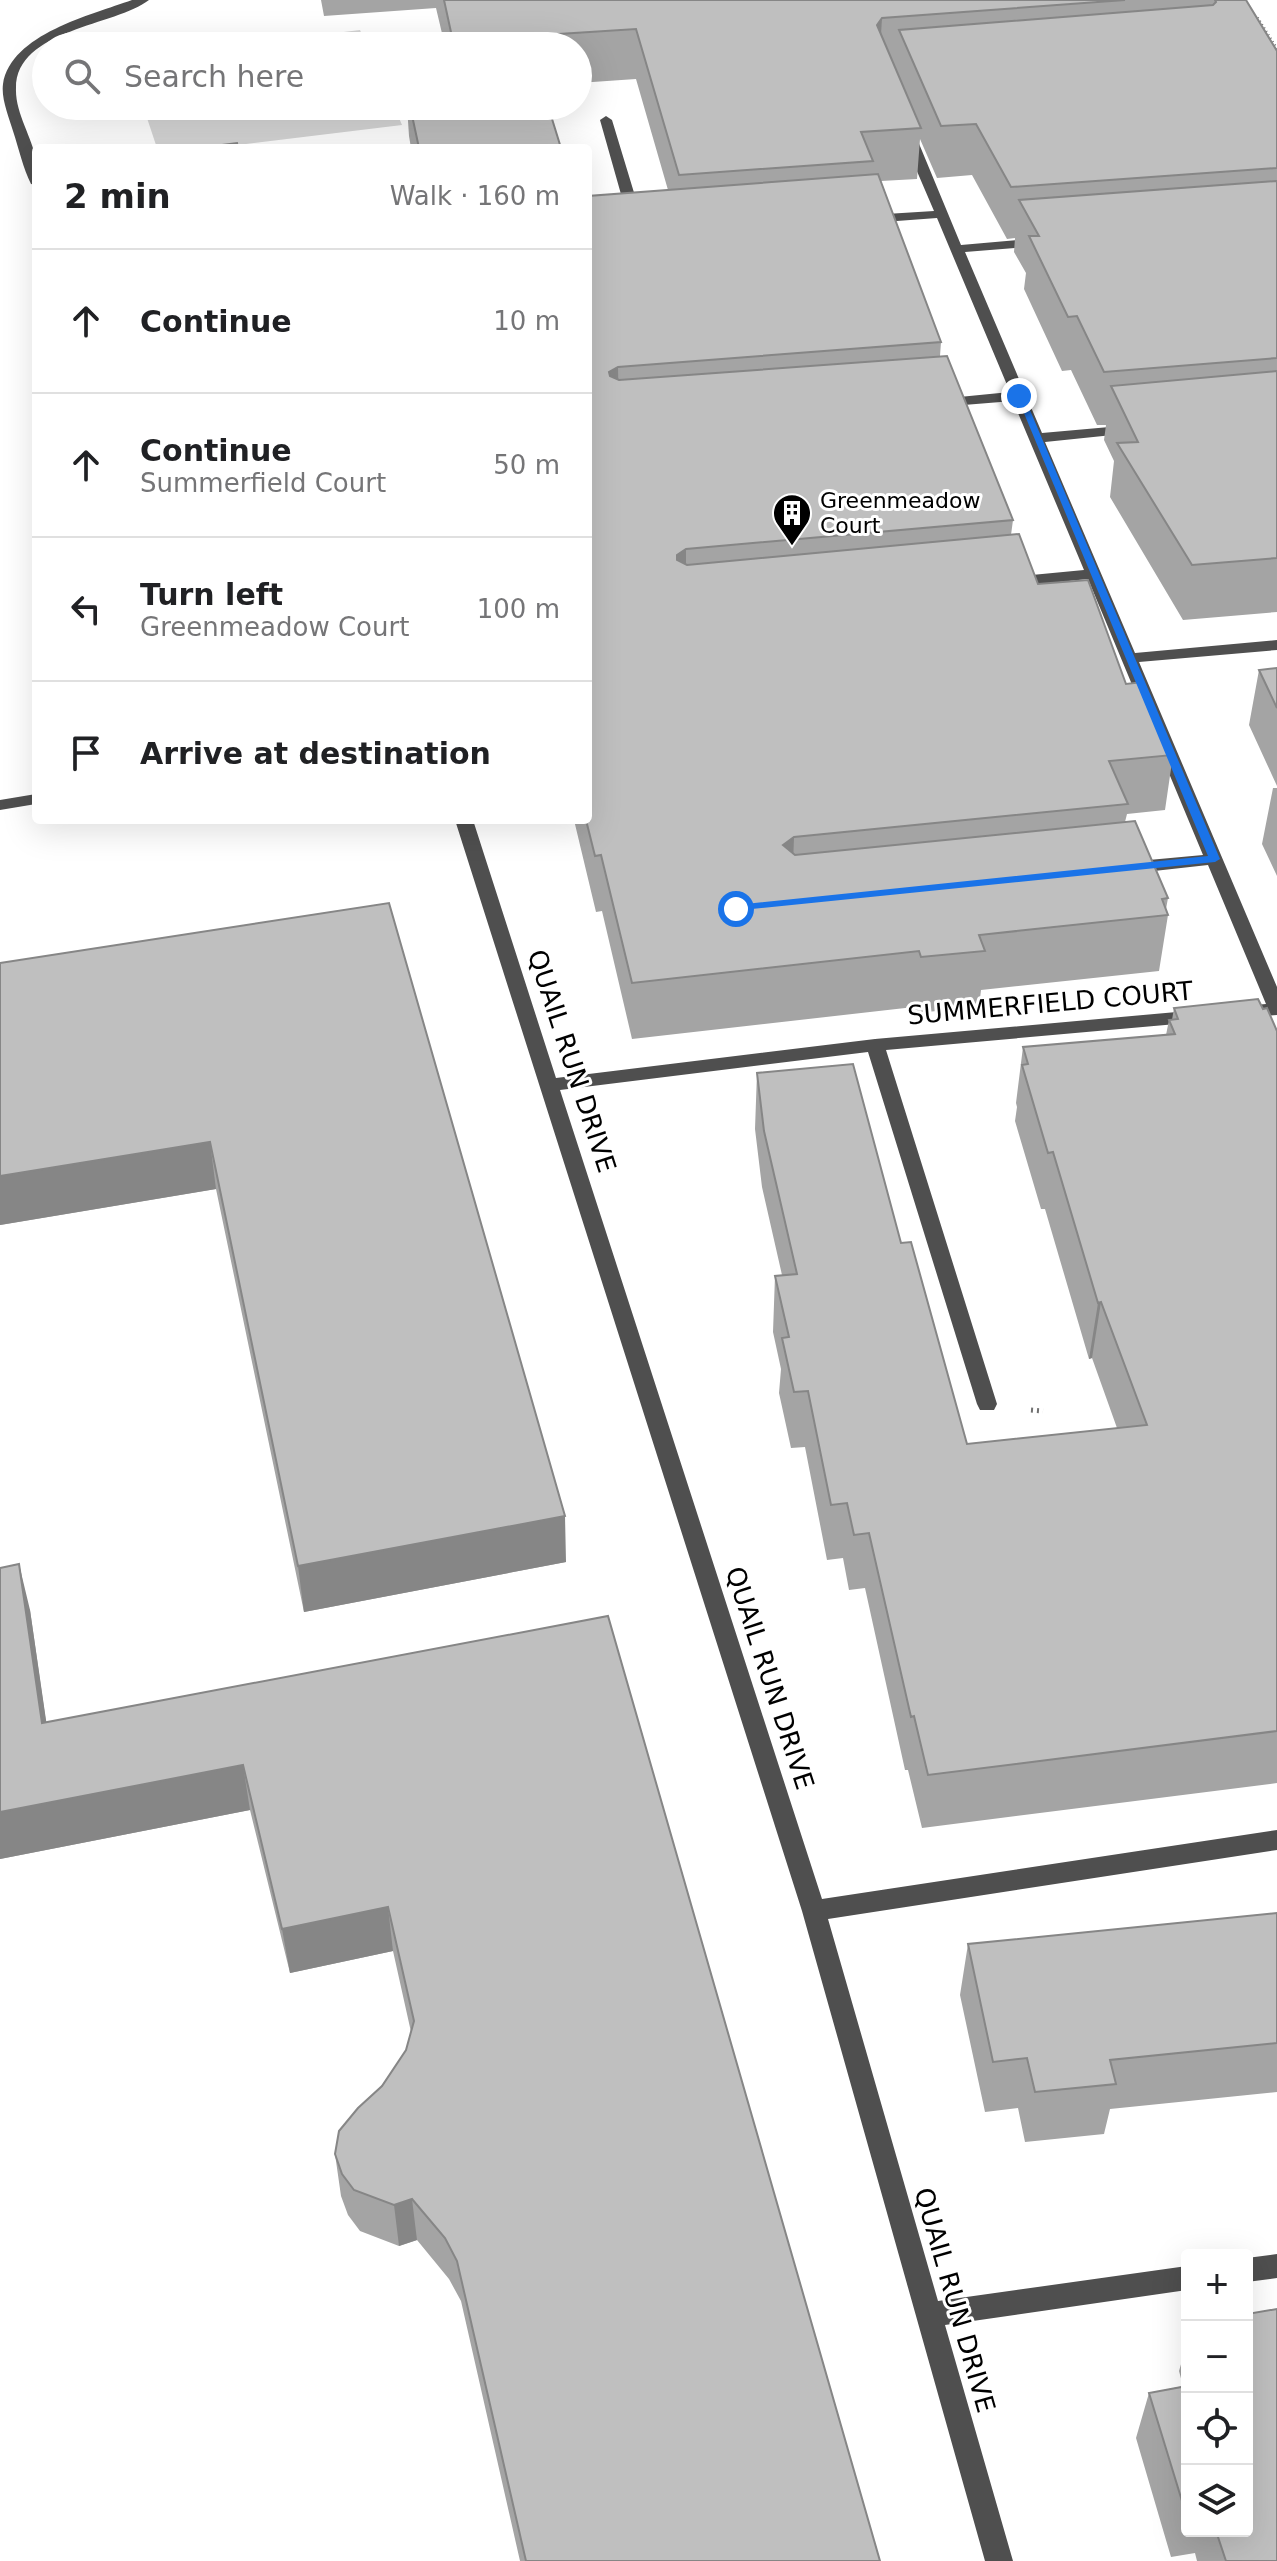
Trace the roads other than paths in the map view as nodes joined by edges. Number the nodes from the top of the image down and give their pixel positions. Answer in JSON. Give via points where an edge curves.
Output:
{"nodes":[{"id":1,"x":143,"y":0,"type":"edge"},
{"id":2,"x":59,"y":32,"type":"edge"},
{"id":3,"x":32,"y":46,"type":"edge"},
{"id":4,"x":900,"y":116,"type":"edge"},
{"id":5,"x":606,"y":120,"type":"dead end"},
{"id":6,"x":32,"y":167,"type":"edge"},
{"id":7,"x":942,"y":214,"type":"junction"},
{"id":8,"x":862,"y":220,"type":"edge"},
{"id":9,"x":640,"y":236,"type":"edge"},
{"id":10,"x":1064,"y":241,"type":"edge"},
{"id":11,"x":957,"y":249,"type":"junction"},
{"id":12,"x":1019,"y":396,"type":"junction"},
{"id":13,"x":927,"y":404,"type":"edge"},
{"id":14,"x":1142,"y":429,"type":"edge"},
{"id":15,"x":1036,"y":438,"type":"junction"},
{"id":16,"x":1094,"y":574,"type":"junction"},
{"id":17,"x":1000,"y":583,"type":"edge"},
{"id":18,"x":1277,"y":645,"type":"edge"},
{"id":19,"x":1130,"y":658,"type":"junction"},
{"id":20,"x":32,"y":800,"type":"edge"},
{"id":21,"x":0,"y":805,"type":"edge"},
{"id":22,"x":465,"y":824,"type":"edge"},
{"id":23,"x":1215,"y":859,"type":"junction"},
{"id":24,"x":1105,"y":870,"type":"edge"},
{"id":25,"x":1277,"y":1009,"type":"edge"},
{"id":26,"x":875,"y":1045,"type":"junction"},
{"id":27,"x":551,"y":1085,"type":"junction"},
{"id":28,"x":987,"y":1404,"type":"dead end"},
{"id":29,"x":1277,"y":1840,"type":"edge"},
{"id":30,"x":814,"y":1911,"type":"junction"},
{"id":31,"x":1277,"y":2266,"type":"edge"},
{"id":32,"x":1253,"y":2269,"type":"edge"},
{"id":33,"x":1181,"y":2279,"type":"edge"},
{"id":34,"x":930,"y":2315,"type":"junction"},
{"id":35,"x":999,"y":2561,"type":"edge"}],
"edges":[{"from":1,"to":2,"type":"street"},
{"from":3,"to":6,"type":"street","via":[[18,60],[9,86]]},
{"from":4,"to":7,"type":"street"},
{"from":5,"to":9,"type":"street"},
{"from":7,"to":8,"type":"street"},
{"from":7,"to":11,"type":"street"},
{"from":10,"to":11,"type":"street"},
{"from":11,"to":12,"type":"street"},
{"from":12,"to":13,"type":"street"},
{"from":12,"to":15,"type":"street"},
{"from":14,"to":15,"type":"street"},
{"from":15,"to":16,"type":"street"},
{"from":16,"to":17,"type":"street"},
{"from":16,"to":19,"type":"street"},
{"from":18,"to":19,"type":"street"},
{"from":19,"to":23,"type":"street"},
{"from":20,"to":21,"type":"street"},
{"from":22,"to":27,"type":"street","name":"QUAIL RUN DRIVE"},
{"from":23,"to":24,"type":"street"},
{"from":23,"to":25,"type":"street"},
{"from":25,"to":26,"type":"street","name":"SUMMERFIELD COURT"},
{"from":26,"to":27,"type":"street","name":"SUMMERFIELD COURT"},
{"from":26,"to":28,"type":"street","name":"SUMMERFIELD COURT"},
{"from":27,"to":30,"type":"street","name":"QUAIL RUN DRIVE"},
{"from":29,"to":30,"type":"street"},
{"from":30,"to":34,"type":"street","name":"QUAIL RUN DRIVE"},
{"from":31,"to":32,"type":"street"},
{"from":33,"to":34,"type":"street"},
{"from":34,"to":35,"type":"street","name":"QUAIL RUN DRIVE"}]}
